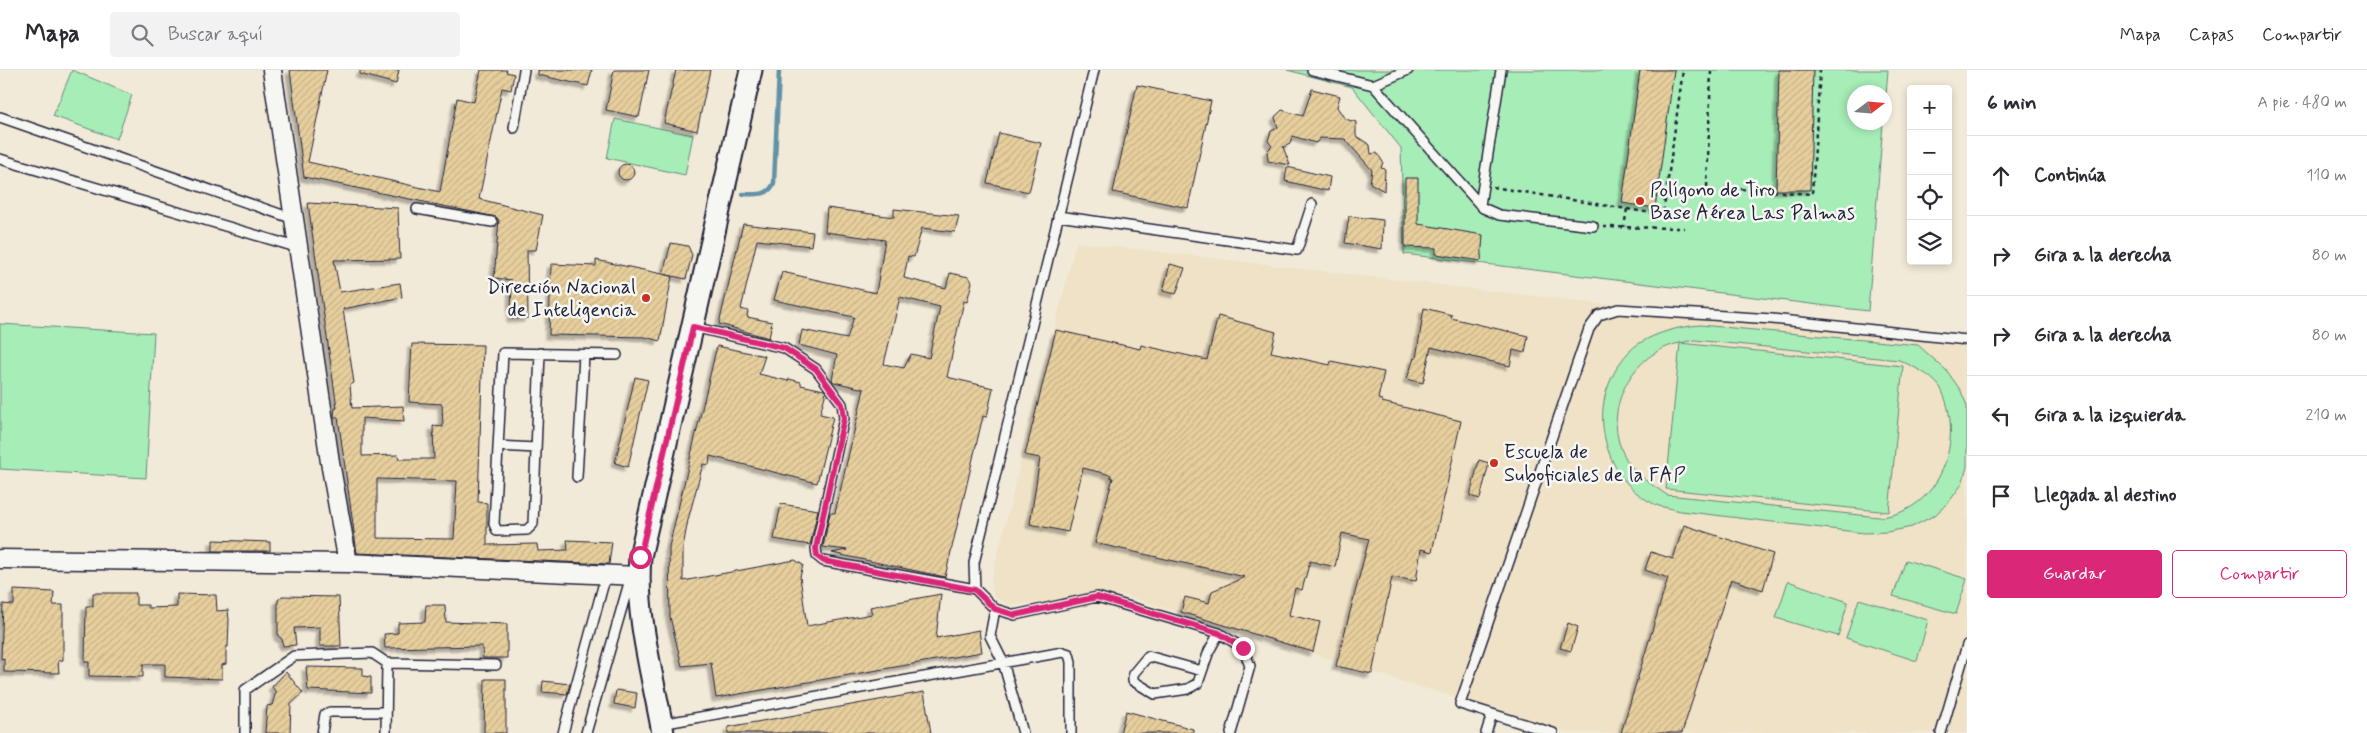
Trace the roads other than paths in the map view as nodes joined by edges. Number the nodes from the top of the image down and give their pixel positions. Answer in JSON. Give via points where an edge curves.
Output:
{"nodes":[{"id":1,"x":272,"y":70,"type":"edge"},
{"id":2,"x":524,"y":70,"type":"edge"},
{"id":3,"x":751,"y":70,"type":"edge"},
{"id":4,"x":1094,"y":70,"type":"edge"},
{"id":5,"x":1312,"y":70,"type":"edge"},
{"id":6,"x":1408,"y":70,"type":"edge"},
{"id":7,"x":1501,"y":70,"type":"edge"},
{"id":8,"x":1373,"y":85,"type":"junction"},
{"id":9,"x":0,"y":117,"type":"edge"},
{"id":10,"x":514,"y":128,"type":"dead end"},
{"id":11,"x":0,"y":159,"type":"edge"},
{"id":12,"x":1312,"y":204,"type":"dead end"},
{"id":13,"x":1480,"y":205,"type":"junction"},
{"id":14,"x":417,"y":209,"type":"dead end"},
{"id":15,"x":1058,"y":216,"type":"junction"},
{"id":16,"x":294,"y":219,"type":"junction"},
{"id":17,"x":492,"y":222,"type":"dead end"},
{"id":18,"x":1593,"y":226,"type":"road end"},
{"id":19,"x":299,"y":248,"type":"junction"},
{"id":20,"x":693,"y":327,"type":"junction"},
{"id":21,"x":1967,"y":340,"type":"edge"},
{"id":22,"x":540,"y":354,"type":"junction"},
{"id":23,"x":584,"y":355,"type":"junction"},
{"id":24,"x":617,"y":355,"type":"dead end"},
{"id":25,"x":498,"y":446,"type":"junction"},
{"id":26,"x":536,"y":448,"type":"junction"},
{"id":27,"x":577,"y":477,"type":"dead end"},
{"id":28,"x":0,"y":560,"type":"edge"},
{"id":29,"x":348,"y":563,"type":"junction"},
{"id":30,"x":606,"y":575,"type":"junction"},
{"id":31,"x":635,"y":576,"type":"junction"},
{"id":32,"x":975,"y":590,"type":"junction"},
{"id":33,"x":995,"y":609,"type":"junction"},
{"id":34,"x":1219,"y":633,"type":"junction"},
{"id":35,"x":1966,"y":650,"type":"edge"},
{"id":36,"x":1003,"y":662,"type":"junction"},
{"id":37,"x":387,"y":663,"type":"junction"},
{"id":38,"x":496,"y":665,"type":"dead end"},
{"id":39,"x":1202,"y":671,"type":"junction"},
{"id":40,"x":386,"y":712,"type":"junction"},
{"id":41,"x":1492,"y":714,"type":"junction"},
{"id":42,"x":662,"y":729,"type":"edge"},
{"id":43,"x":245,"y":733,"type":"edge"},
{"id":44,"x":322,"y":733,"type":"edge"},
{"id":45,"x":386,"y":733,"type":"edge"},
{"id":46,"x":563,"y":733,"type":"edge"},
{"id":47,"x":586,"y":733,"type":"edge"},
{"id":48,"x":1023,"y":733,"type":"edge"},
{"id":49,"x":1071,"y":733,"type":"edge"},
{"id":50,"x":1231,"y":733,"type":"edge"},
{"id":51,"x":1486,"y":733,"type":"edge"},
{"id":52,"x":1552,"y":733,"type":"edge"},
{"id":53,"x":1940,"y":733,"type":"edge"}],
"edges":[{"from":1,"to":16,"type":"street"},
{"from":2,"to":10,"type":"lane"},
{"from":3,"to":20,"type":"street"},
{"from":4,"to":15,"type":"lane"},
{"from":5,"to":8,"type":"lane"},
{"from":6,"to":8,"type":"lane"},
{"from":7,"to":13,"type":"lane"},
{"from":8,"to":13,"type":"lane"},
{"from":9,"to":16,"type":"lane"},
{"from":11,"to":19,"type":"lane"},
{"from":12,"to":15,"type":"lane","via":[[1296,250]]},
{"from":13,"to":18,"type":"lane","via":[[1499,215]]},
{"from":14,"to":17,"type":"lane"},
{"from":15,"to":32,"type":"lane","via":[[974,563]]},
{"from":16,"to":19,"type":"street"},
{"from":19,"to":29,"type":"street"},
{"from":20,"to":31,"type":"street"},
{"from":20,"to":32,"type":"lane","via":[[784,348],[816,369],[842,404],[844,418],[816,548],[817,556],[824,561]]},
{"from":21,"to":41,"type":"lane","via":[[1844,325],[1695,313],[1618,309],[1600,315],[1589,328],[1460,704]]},
{"from":22,"to":23,"type":"lane"},
{"from":22,"to":25,"type":"lane","via":[[503,353]]},
{"from":22,"to":26,"type":"lane"},
{"from":23,"to":24,"type":"lane"},
{"from":23,"to":27,"type":"lane"},
{"from":25,"to":26,"type":"lane"},
{"from":25,"to":26,"type":"lane","via":[[494,524],[497,531],[527,530],[533,524]]},
{"from":28,"to":29,"type":"street"},
{"from":29,"to":30,"type":"street"},
{"from":30,"to":31,"type":"street"},
{"from":30,"to":46,"type":"lane"},
{"from":31,"to":42,"type":"street"},
{"from":31,"to":47,"type":"lane"},
{"from":32,"to":33,"type":"lane"},
{"from":33,"to":34,"type":"lane","via":[[1015,615],[1097,597]]},
{"from":33,"to":36,"type":"lane","via":[[990,636]]},
{"from":34,"to":39,"type":"lane"},
{"from":34,"to":50,"type":"lane","via":[[1243,648],[1250,666]]},
{"from":35,"to":53,"type":"lane"},
{"from":36,"to":42,"type":"lane"},
{"from":36,"to":48,"type":"lane"},
{"from":36,"to":49,"type":"lane","via":[[1063,652],[1069,654]]},
{"from":37,"to":38,"type":"lane"},
{"from":37,"to":40,"type":"lane"},
{"from":37,"to":43,"type":"lane","via":[[372,652],[294,656],[245,690]]},
{"from":39,"to":39,"type":"lane","via":[[1198,683],[1188,689],[1165,694],[1155,694],[1132,681],[1133,674],[1148,656]]},
{"from":40,"to":44,"type":"lane","via":[[330,712],[325,714]]},
{"from":40,"to":45,"type":"lane"},
{"from":41,"to":51,"type":"lane"},
{"from":41,"to":52,"type":"lane"}]}
